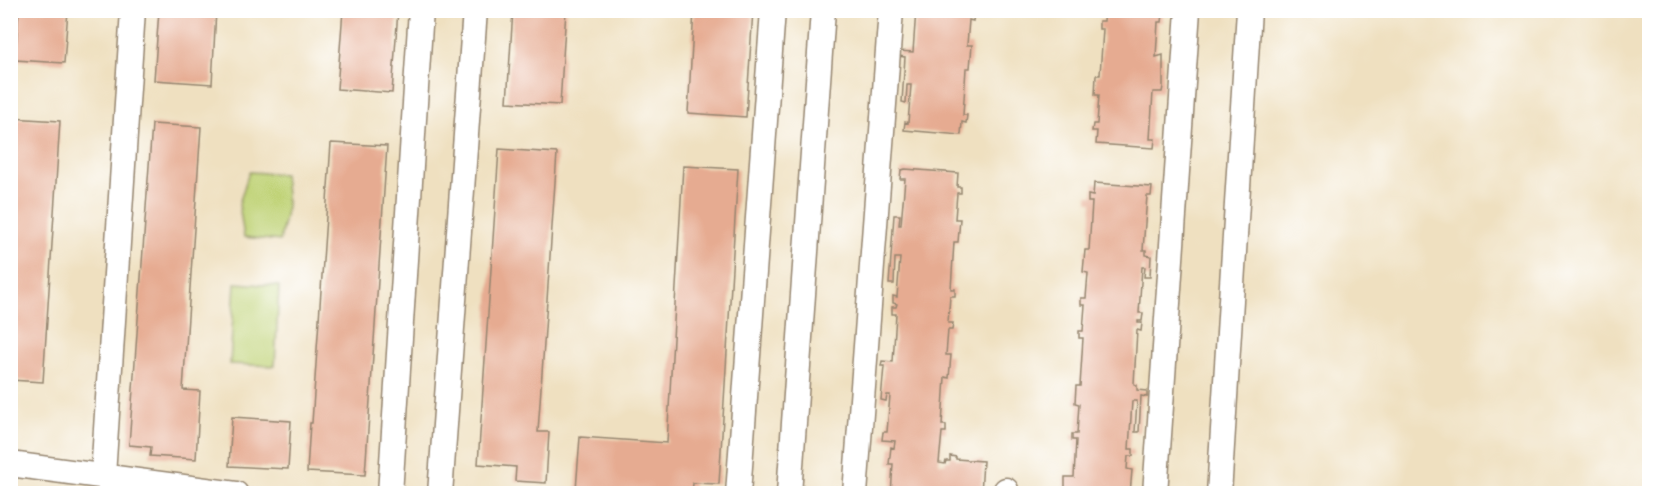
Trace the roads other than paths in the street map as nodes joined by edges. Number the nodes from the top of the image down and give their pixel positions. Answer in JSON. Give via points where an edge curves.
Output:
{"nodes":[{"id":1,"x":133,"y":10,"type":"edge"},
{"id":2,"x":422,"y":10,"type":"edge"},
{"id":3,"x":475,"y":10,"type":"edge"},
{"id":4,"x":774,"y":10,"type":"edge"},
{"id":5,"x":823,"y":10,"type":"edge"},
{"id":6,"x":891,"y":10,"type":"edge"},
{"id":7,"x":1188,"y":10,"type":"edge"},
{"id":8,"x":1249,"y":10,"type":"edge"},
{"id":9,"x":10,"y":464,"type":"edge"},
{"id":10,"x":103,"y":476,"type":"junction"},
{"id":11,"x":236,"y":494,"type":"edge"},
{"id":12,"x":390,"y":494,"type":"edge"},
{"id":13,"x":441,"y":494,"type":"edge"},
{"id":14,"x":738,"y":494,"type":"edge"},
{"id":15,"x":789,"y":494,"type":"edge"},
{"id":16,"x":855,"y":494,"type":"edge"},
{"id":17,"x":1155,"y":494,"type":"edge"},
{"id":18,"x":1219,"y":494,"type":"edge"}],
"edges":[{"from":1,"to":10,"type":"lane"},
{"from":2,"to":12,"type":"lane"},
{"from":3,"to":13,"type":"lane"},
{"from":4,"to":14,"type":"lane"},
{"from":5,"to":15,"type":"lane"},
{"from":6,"to":16,"type":"lane"},
{"from":7,"to":17,"type":"lane"},
{"from":8,"to":18,"type":"lane"},
{"from":9,"to":10,"type":"lane"},
{"from":10,"to":11,"type":"lane"}]}
